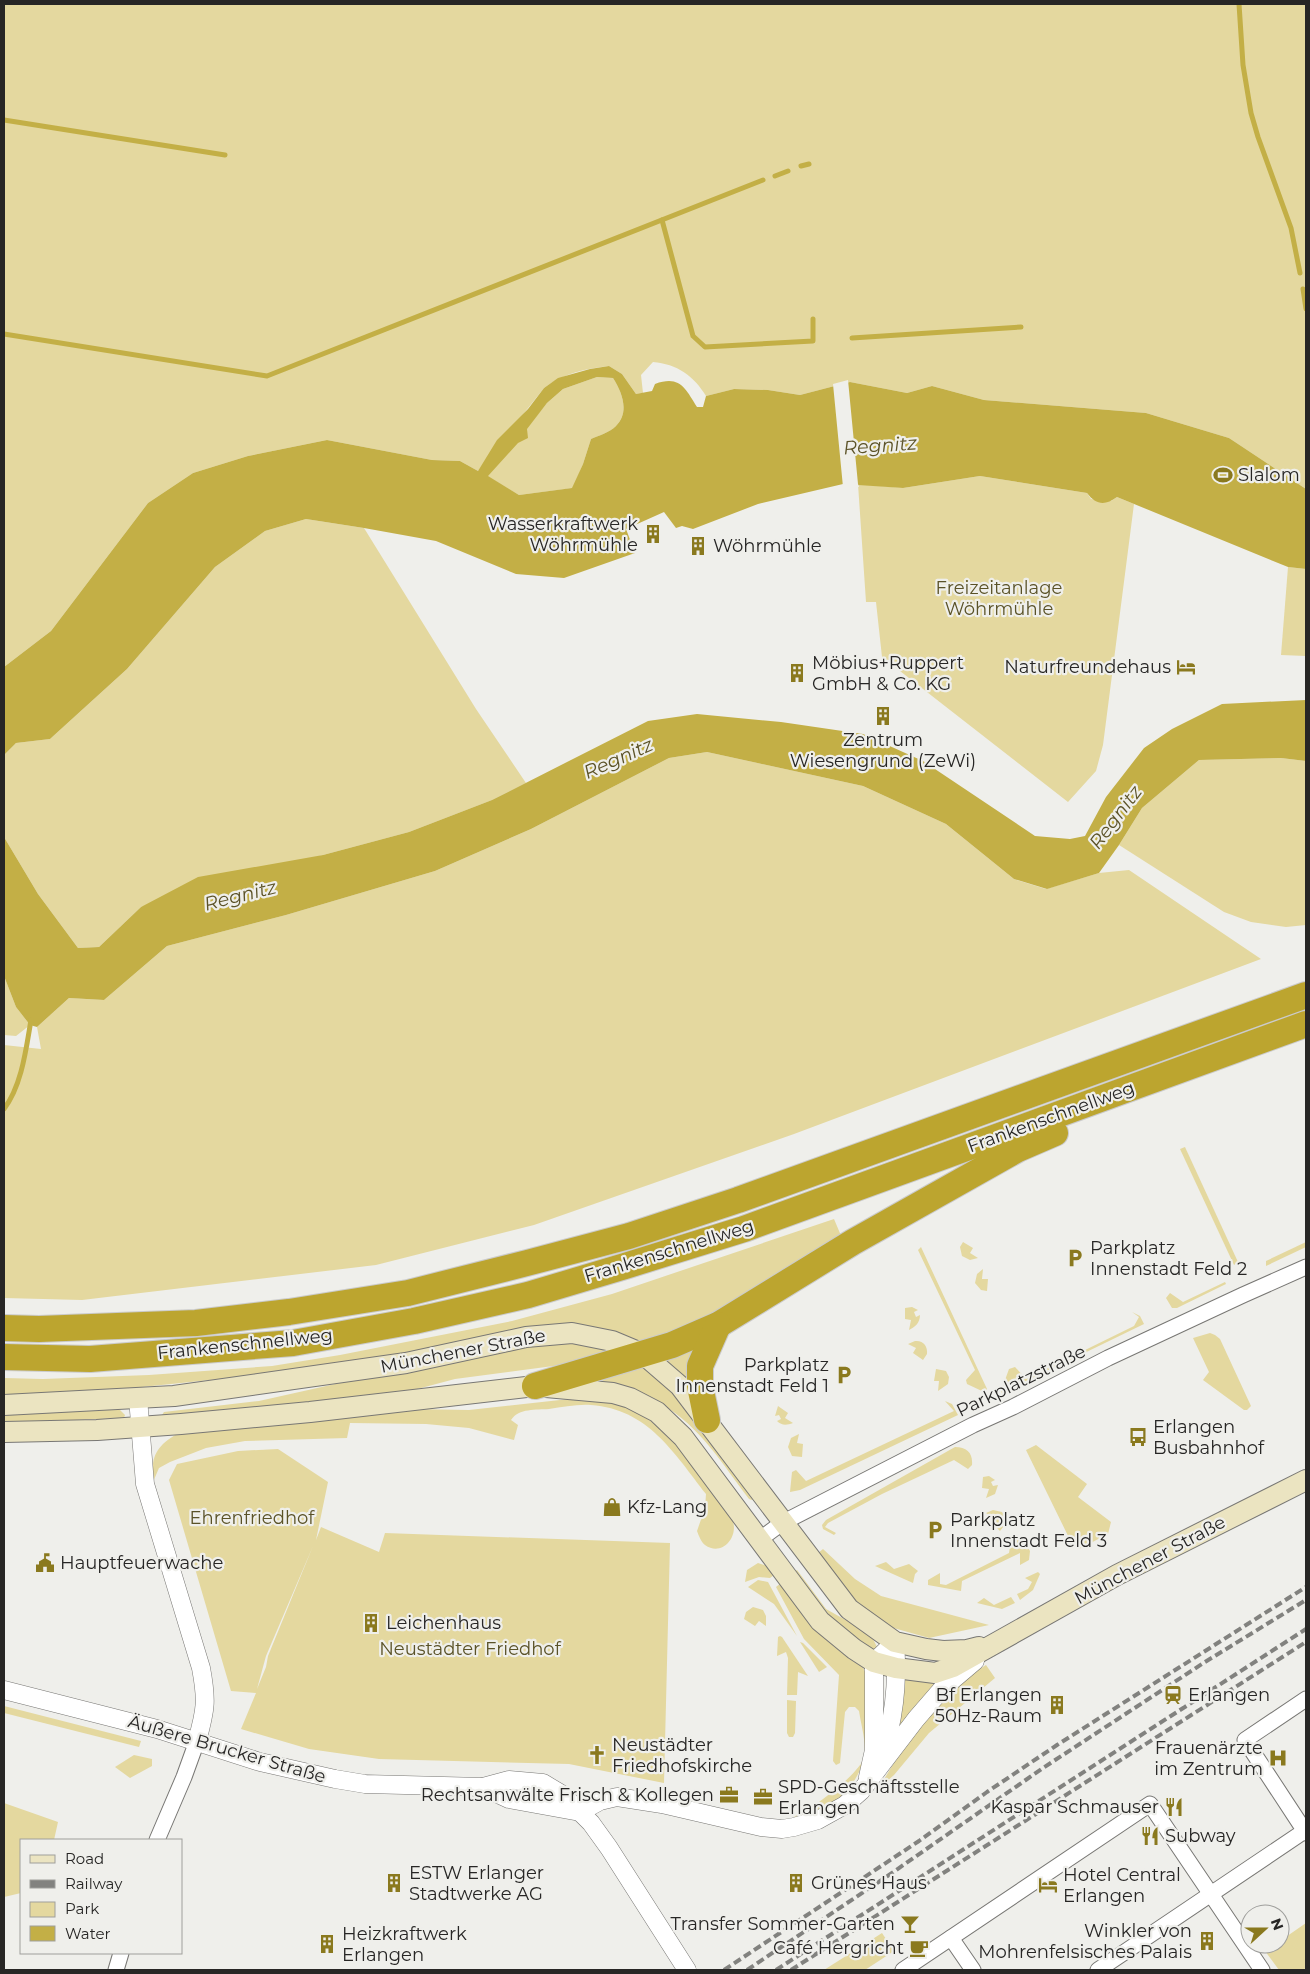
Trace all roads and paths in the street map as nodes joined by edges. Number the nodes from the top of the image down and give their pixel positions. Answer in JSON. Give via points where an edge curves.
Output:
{"nodes":[{"id":1,"x":1306,"y":995,"type":"edge"},
{"id":2,"x":1306,"y":1024,"type":"edge"},
{"id":3,"x":1147,"y":1082,"type":"junction"},
{"id":4,"x":1306,"y":1267,"type":"edge"},
{"id":5,"x":4,"y":1318,"type":"edge"},
{"id":6,"x":718,"y":1325,"type":"junction"},
{"id":7,"x":4,"y":1328,"type":"edge"},
{"id":8,"x":38,"y":1329,"type":"junction"},
{"id":9,"x":643,"y":1354,"type":"junction"},
{"id":10,"x":4,"y":1357,"type":"edge"},
{"id":11,"x":535,"y":1386,"type":"junction"},
{"id":12,"x":138,"y":1398,"type":"junction"},
{"id":13,"x":4,"y":1405,"type":"edge"},
{"id":14,"x":707,"y":1420,"type":"junction"},
{"id":15,"x":140,"y":1427,"type":"junction"},
{"id":16,"x":4,"y":1432,"type":"edge"},
{"id":17,"x":1306,"y":1480,"type":"edge"},
{"id":18,"x":782,"y":1523,"type":"junction"},
{"id":19,"x":759,"y":1540,"type":"junction"},
{"id":20,"x":895,"y":1642,"type":"junction"},
{"id":21,"x":999,"y":1642,"type":"junction"},
{"id":22,"x":874,"y":1662,"type":"junction"},
{"id":23,"x":896,"y":1668,"type":"junction"},
{"id":24,"x":4,"y":1690,"type":"edge"},
{"id":25,"x":1306,"y":1699,"type":"edge"},
{"id":26,"x":197,"y":1740,"type":"junction"},
{"id":27,"x":867,"y":1782,"type":"junction"},
{"id":28,"x":580,"y":1812,"type":"junction"},
{"id":29,"x":1306,"y":1831,"type":"edge"},
{"id":30,"x":157,"y":1839,"type":"edge"},
{"id":31,"x":1210,"y":1894,"type":"junction"},
{"id":32,"x":951,"y":1938,"type":"junction"},
{"id":33,"x":121,"y":1954,"type":"edge"},
{"id":34,"x":116,"y":1970,"type":"edge"},
{"id":35,"x":687,"y":1970,"type":"edge"},
{"id":36,"x":903,"y":1970,"type":"edge"},
{"id":37,"x":973,"y":1970,"type":"edge"},
{"id":38,"x":1098,"y":1970,"type":"edge"},
{"id":39,"x":1262,"y":1970,"type":"edge"}],
"edges":[{"from":1,"to":8,"type":"highway","name":"Frankenschnellweg","via":[[738,1200],[629,1236],[526,1264],[408,1293],[289,1312],[196,1323]]},
{"from":2,"to":3,"type":"highway","name":"Frankenschnellweg"},
{"from":3,"to":6,"type":"highway","via":[[1085,1120],[1018,1149],[853,1242]]},
{"from":3,"to":10,"type":"highway","name":"Frankenschnellweg","via":[[744,1229],[528,1294],[414,1321],[293,1342],[90,1359]]},
{"from":4,"to":18,"type":"street","name":"Parkplatzstraße","via":[[1108,1358]]},
{"from":5,"to":8,"type":"highway"},
{"from":6,"to":9,"type":"highway"},
{"from":6,"to":14,"type":"highway","via":[[700,1366],[700,1386]]},
{"from":7,"to":8,"type":"highway","name":"Frankenschnellweg"},
{"from":9,"to":11,"type":"highway"},
{"from":9,"to":12,"type":"main road","name":"Münchener Straße","via":[[612,1341],[572,1333],[526,1337],[339,1374]]},
{"from":9,"to":14,"type":"main road","name":"Münchener Straße","via":[[680,1386]]},
{"from":11,"to":15,"type":"main road","name":"Münchener Straße","via":[[310,1412]]},
{"from":11,"to":19,"type":"main road","name":"Münchener Straße","via":[[613,1393],[657,1412],[683,1437]]},
{"from":12,"to":13,"type":"main road","name":"Münchener Straße"},
{"from":12,"to":15,"type":"street"},
{"from":14,"to":18,"type":"main road","name":"Münchener Straße"},
{"from":15,"to":16,"type":"main road","name":"Münchener Straße"},
{"from":15,"to":26,"type":"street","via":[[145,1484],[206,1694]]},
{"from":17,"to":21,"type":"main road","name":"Münchener Straße","via":[[1118,1575]]},
{"from":18,"to":19,"type":"street","name":"Parkplatzstraße"},
{"from":18,"to":20,"type":"main road","name":"Münchener Straße","via":[[849,1609]]},
{"from":19,"to":22,"type":"main road","name":"Münchener Straße","via":[[820,1621]]},
{"from":20,"to":21,"type":"main road","name":"Münchener Straße","via":[[943,1651],[967,1650]]},
{"from":20,"to":22,"type":"street"},
{"from":20,"to":23,"type":"street"},
{"from":21,"to":23,"type":"main road","name":"Münchener Straße","via":[[953,1667],[935,1672]]},
{"from":21,"to":27,"type":"street","via":[[942,1689]]},
{"from":22,"to":23,"type":"main road","name":"Münchener Straße"},
{"from":22,"to":27,"type":"street","via":[[874,1750]]},
{"from":23,"to":27,"type":"street","via":[[887,1741]]},
{"from":24,"to":26,"type":"street","name":"Äußere Brucker Straße"},
{"from":25,"to":29,"type":"street","via":[[1245,1740]]},
{"from":26,"to":28,"type":"street","name":"Äußere Brucker Straße","via":[[260,1762],[365,1784],[483,1787],[509,1780],[543,1783],[563,1795]]},
{"from":26,"to":30,"type":"street"},
{"from":27,"to":28,"type":"street","via":[[854,1798],[830,1815],[782,1829],[626,1798],[606,1799]]},
{"from":28,"to":35,"type":"street","name":"Äußere Brucker Straße","via":[[609,1848]]},
{"from":29,"to":31,"type":"street"},
{"from":31,"to":32,"type":"street","via":[[1150,1804]]},
{"from":31,"to":38,"type":"street"},
{"from":31,"to":39,"type":"street"},
{"from":32,"to":36,"type":"street"},
{"from":32,"to":37,"type":"street"},
{"from":33,"to":34,"type":"street"}]}
